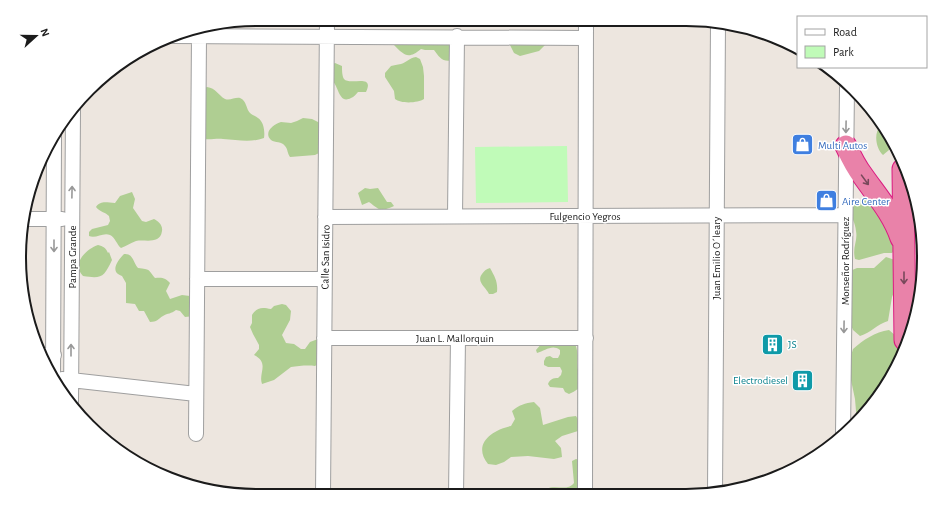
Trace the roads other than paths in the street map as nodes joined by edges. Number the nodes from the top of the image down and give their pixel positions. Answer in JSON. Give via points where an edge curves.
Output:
{"nodes":[{"id":1,"x":327,"y":26,"type":"edge"},
{"id":2,"x":586,"y":26,"type":"edge"},
{"id":3,"x":718,"y":28,"type":"edge"},
{"id":4,"x":190,"y":36,"type":"edge"},
{"id":5,"x":199,"y":36,"type":"junction"},
{"id":6,"x":327,"y":36,"type":"junction"},
{"id":7,"x":458,"y":36,"type":"junction"},
{"id":8,"x":586,"y":38,"type":"junction"},
{"id":9,"x":846,"y":91,"type":"edge"},
{"id":10,"x":73,"y":118,"type":"edge"},
{"id":11,"x":846,"y":146,"type":"junction"},
{"id":12,"x":54,"y":148,"type":"edge"},
{"id":13,"x":903,"y":179,"type":"edge"},
{"id":14,"x":716,"y":215,"type":"junction"},
{"id":15,"x":846,"y":215,"type":"junction"},
{"id":16,"x":455,"y":216,"type":"junction"},
{"id":17,"x":586,"y":216,"type":"junction"},
{"id":18,"x":325,"y":217,"type":"junction"},
{"id":19,"x":29,"y":219,"type":"edge"},
{"id":20,"x":54,"y":219,"type":"junction"},
{"id":21,"x":72,"y":220,"type":"junction"},
{"id":22,"x":904,"y":250,"type":"junction"},
{"id":23,"x":197,"y":279,"type":"junction"},
{"id":24,"x":324,"y":279,"type":"junction"},
{"id":25,"x":905,"y":332,"type":"edge"},
{"id":26,"x":324,"y":338,"type":"junction"},
{"id":27,"x":458,"y":338,"type":"junction"},
{"id":28,"x":586,"y":338,"type":"junction"},
{"id":29,"x":47,"y":353,"type":"edge"},
{"id":30,"x":60,"y":379,"type":"edge"},
{"id":31,"x":71,"y":380,"type":"junction"},
{"id":32,"x":71,"y":394,"type":"edge"},
{"id":33,"x":196,"y":394,"type":"junction"},
{"id":34,"x":843,"y":427,"type":"edge"},
{"id":35,"x":196,"y":434,"type":"dead end"},
{"id":36,"x":715,"y":487,"type":"edge"},
{"id":37,"x":323,"y":489,"type":"edge"},
{"id":38,"x":456,"y":489,"type":"edge"},
{"id":39,"x":585,"y":489,"type":"edge"}],
"edges":[{"from":1,"to":6,"type":"street","name":"Calle San Isidro"},
{"from":2,"to":8,"type":"street"},
{"from":3,"to":14,"type":"street","name":"Juan Emilio O´leary"},
{"from":4,"to":5,"type":"street"},
{"from":5,"to":6,"type":"street"},
{"from":5,"to":23,"type":"street"},
{"from":6,"to":7,"type":"street"},
{"from":6,"to":18,"type":"street","name":"Calle San Isidro"},
{"from":7,"to":8,"type":"street"},
{"from":7,"to":16,"type":"street"},
{"from":8,"to":17,"type":"street"},
{"from":9,"to":11,"type":"street","name":"Monseñor Rodríguez","one_way":true},
{"from":21,"to":10,"type":"street","name":"Pampa Grande","one_way":true},
{"from":11,"to":15,"type":"street","name":"Monseñor Rodríguez"},
{"from":11,"to":22,"type":"highway","one_way":true,"via":[[862,175],[890,212]]},
{"from":12,"to":20,"type":"street","name":"Pampa Grande"},
{"from":13,"to":22,"type":"highway"},
{"from":14,"to":15,"type":"street","name":"Fulgencio Yegros"},
{"from":14,"to":17,"type":"street","name":"Fulgencio Yegros"},
{"from":14,"to":36,"type":"street","name":"Juan Emilio O´leary"},
{"from":15,"to":34,"type":"street","name":"Monseñor Rodríguez","one_way":true},
{"from":16,"to":17,"type":"street","name":"Fulgencio Yegros"},
{"from":16,"to":18,"type":"street","name":"Fulgencio Yegros"},
{"from":17,"to":28,"type":"street"},
{"from":18,"to":24,"type":"street","name":"Calle San Isidro"},
{"from":19,"to":20,"type":"street"},
{"from":20,"to":21,"type":"street"},
{"from":20,"to":29,"type":"street","name":"Pampa Grande","one_way":true},
{"from":31,"to":21,"type":"street","name":"Pampa Grande","one_way":true},
{"from":22,"to":25,"type":"highway","one_way":true},
{"from":23,"to":24,"type":"street"},
{"from":23,"to":33,"type":"street"},
{"from":24,"to":26,"type":"street","name":"Calle San Isidro"},
{"from":26,"to":27,"type":"street","name":"Juan L. Mallorquin"},
{"from":26,"to":37,"type":"street","name":"Calle San Isidro"},
{"from":27,"to":28,"type":"street","name":"Juan L. Mallorquin"},
{"from":27,"to":38,"type":"street"},
{"from":28,"to":39,"type":"street"},
{"from":30,"to":31,"type":"street"},
{"from":31,"to":32,"type":"street","name":"Pampa Grande"},
{"from":31,"to":33,"type":"street"},
{"from":33,"to":35,"type":"street"}]}
